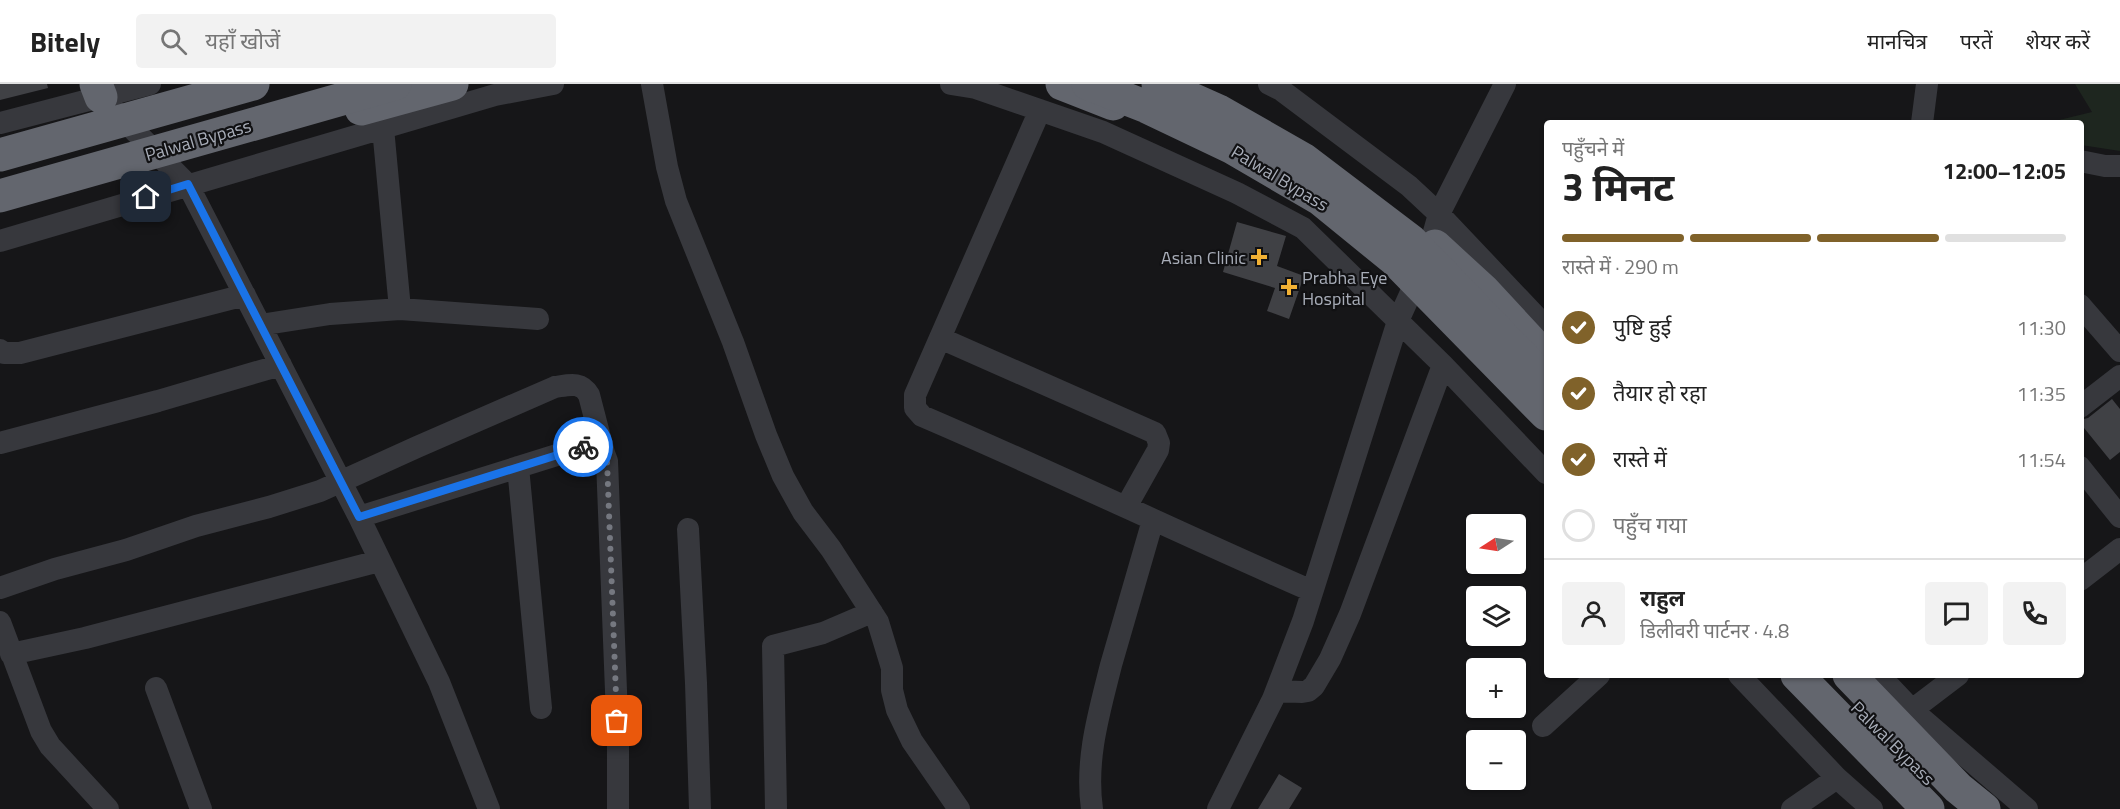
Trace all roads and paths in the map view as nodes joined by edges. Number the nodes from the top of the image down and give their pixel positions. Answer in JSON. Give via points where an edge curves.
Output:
{"nodes":[{"id":1,"x":150,"y":84,"type":"edge"},
{"id":2,"x":253,"y":84,"type":"edge"},
{"id":3,"x":325,"y":84,"type":"edge"},
{"id":4,"x":395,"y":84,"type":"edge"},
{"id":5,"x":452,"y":84,"type":"edge"},
{"id":6,"x":554,"y":84,"type":"edge"},
{"id":7,"x":652,"y":84,"type":"edge"},
{"id":8,"x":951,"y":84,"type":"edge"},
{"id":9,"x":1062,"y":84,"type":"edge"},
{"id":10,"x":1088,"y":84,"type":"edge"},
{"id":11,"x":1158,"y":84,"type":"edge"},
{"id":12,"x":1186,"y":84,"type":"edge"},
{"id":13,"x":1269,"y":84,"type":"edge"},
{"id":14,"x":1505,"y":84,"type":"edge"},
{"id":15,"x":1927,"y":84,"type":"edge"},
{"id":16,"x":98,"y":90,"type":"edge"},
{"id":17,"x":1040,"y":110,"type":"junction"},
{"id":18,"x":124,"y":120,"type":"junction"},
{"id":19,"x":1922,"y":120,"type":"edge"},
{"id":20,"x":0,"y":123,"type":"edge"},
{"id":21,"x":383,"y":128,"type":"junction"},
{"id":22,"x":0,"y":155,"type":"edge"},
{"id":23,"x":2084,"y":162,"type":"edge"},
{"id":24,"x":2120,"y":166,"type":"edge"},
{"id":25,"x":177,"y":173,"type":"junction"},
{"id":26,"x":0,"y":175,"type":"edge"},
{"id":27,"x":0,"y":196,"type":"edge"},
{"id":28,"x":0,"y":211,"type":"edge"},
{"id":29,"x":1435,"y":228,"type":"junction"},
{"id":30,"x":0,"y":241,"type":"edge"},
{"id":31,"x":1411,"y":291,"type":"junction"},
{"id":32,"x":245,"y":295,"type":"junction"},
{"id":33,"x":400,"y":309,"type":"junction"},
{"id":34,"x":2084,"y":310,"type":"edge"},
{"id":35,"x":538,"y":319,"type":"dead end"},
{"id":36,"x":1398,"y":321,"type":"junction"},
{"id":37,"x":260,"y":325,"type":"junction"},
{"id":38,"x":1544,"y":325,"type":"edge"},
{"id":39,"x":940,"y":338,"type":"junction"},
{"id":40,"x":0,"y":350,"type":"edge"},
{"id":41,"x":2120,"y":351,"type":"edge"},
{"id":42,"x":1544,"y":356,"type":"edge"},
{"id":43,"x":280,"y":365,"type":"junction"},
{"id":44,"x":1443,"y":365,"type":"junction"},
{"id":45,"x":2120,"y":376,"type":"edge"},
{"id":46,"x":1544,"y":379,"type":"edge"},
{"id":47,"x":2084,"y":405,"type":"edge"},
{"id":48,"x":1544,"y":412,"type":"edge"},
{"id":49,"x":1544,"y":431,"type":"edge"},
{"id":50,"x":0,"y":443,"type":"edge"},
{"id":51,"x":604,"y":453,"type":"junction"},
{"id":52,"x":518,"y":467,"type":"junction"},
{"id":53,"x":1544,"y":471,"type":"edge"},
{"id":54,"x":2084,"y":472,"type":"edge"},
{"id":55,"x":341,"y":483,"type":"junction"},
{"id":56,"x":1126,"y":507,"type":"junction"},
{"id":57,"x":359,"y":517,"type":"junction"},
{"id":58,"x":2120,"y":517,"type":"edge"},
{"id":59,"x":1153,"y":520,"type":"junction"},
{"id":60,"x":688,"y":529,"type":"dead end"},
{"id":61,"x":2120,"y":549,"type":"edge"},
{"id":62,"x":379,"y":561,"type":"junction"},
{"id":63,"x":2084,"y":577,"type":"edge"},
{"id":64,"x":0,"y":588,"type":"edge"},
{"id":65,"x":1312,"y":591,"type":"junction"},
{"id":66,"x":872,"y":612,"type":"junction"},
{"id":67,"x":0,"y":622,"type":"edge"},
{"id":68,"x":11,"y":654,"type":"junction"},
{"id":69,"x":1596,"y":678,"type":"edge"},
{"id":70,"x":1742,"y":678,"type":"edge"},
{"id":71,"x":1781,"y":678,"type":"edge"},
{"id":72,"x":1800,"y":678,"type":"edge"},
{"id":73,"x":1829,"y":678,"type":"edge"},
{"id":74,"x":1852,"y":678,"type":"edge"},
{"id":75,"x":1882,"y":678,"type":"edge"},
{"id":76,"x":1954,"y":678,"type":"edge"},
{"id":77,"x":156,"y":688,"type":"dead end"},
{"id":78,"x":1276,"y":691,"type":"junction"},
{"id":79,"x":541,"y":708,"type":"dead end"},
{"id":80,"x":1912,"y":710,"type":"junction"},
{"id":81,"x":1543,"y":726,"type":"dead end"},
{"id":82,"x":1837,"y":778,"type":"junction"},
{"id":83,"x":108,"y":809,"type":"edge"},
{"id":84,"x":201,"y":809,"type":"edge"},
{"id":85,"x":489,"y":809,"type":"edge"},
{"id":86,"x":618,"y":809,"type":"edge"},
{"id":87,"x":700,"y":809,"type":"edge"},
{"id":88,"x":776,"y":809,"type":"edge"},
{"id":89,"x":959,"y":809,"type":"edge"},
{"id":90,"x":1092,"y":809,"type":"edge"},
{"id":91,"x":1218,"y":809,"type":"edge"},
{"id":92,"x":1792,"y":809,"type":"edge"},
{"id":93,"x":1872,"y":809,"type":"edge"},
{"id":94,"x":1909,"y":809,"type":"edge"},
{"id":95,"x":1928,"y":809,"type":"edge"},
{"id":96,"x":1961,"y":809,"type":"edge"},
{"id":97,"x":1984,"y":809,"type":"edge"},
{"id":98,"x":2027,"y":809,"type":"edge"}],
"edges":[{"from":1,"to":16,"type":"street"},
{"from":2,"to":18,"type":"highway"},
{"from":3,"to":26,"type":"highway","name":"Palwal Bypass"},
{"from":4,"to":27,"type":"highway","name":"Palwal Bypass","bridge":true},
{"from":5,"to":25,"type":"highway"},
{"from":6,"to":21,"type":"street","via":[[495,95]]},
{"from":7,"to":66,"type":"street","via":[[676,201],[783,476]]},
{"from":8,"to":17,"type":"street","via":[[976,88]]},
{"from":9,"to":31,"type":"highway","via":[[1154,120],[1293,193],[1333,222]]},
{"from":10,"to":48,"type":"highway","name":"Palwal Bypass","bridge":true,"via":[[1231,147],[1320,199],[1395,260]]},
{"from":11,"to":46,"type":"highway","name":"Palwal Bypass","bridge":true,"via":[[1219,111],[1303,159],[1411,241]]},
{"from":12,"to":29,"type":"highway","via":[[1277,129],[1337,166],[1402,216]]},
{"from":13,"to":29,"type":"street","via":[[1409,186]]},
{"from":14,"to":29,"type":"street"},
{"from":15,"to":19,"type":"street"},
{"from":16,"to":18,"type":"street"},
{"from":16,"to":20,"type":"street"},
{"from":17,"to":36,"type":"street","via":[[1103,132],[1237,193],[1302,228]]},
{"from":17,"to":39,"type":"street"},
{"from":18,"to":22,"type":"highway"},
{"from":18,"to":25,"type":"street"},
{"from":21,"to":25,"type":"street"},
{"from":21,"to":33,"type":"street"},
{"from":23,"to":24,"type":"street"},
{"from":25,"to":28,"type":"highway"},
{"from":25,"to":30,"type":"street"},
{"from":25,"to":32,"type":"street"},
{"from":29,"to":31,"type":"street"},
{"from":29,"to":38,"type":"street"},
{"from":29,"to":42,"type":"highway","via":[[1484,291]]},
{"from":31,"to":36,"type":"street"},
{"from":31,"to":49,"type":"highway"},
{"from":32,"to":37,"type":"street"},
{"from":32,"to":40,"type":"street","via":[[20,353]]},
{"from":33,"to":35,"type":"street"},
{"from":33,"to":37,"type":"street"},
{"from":34,"to":41,"type":"street"},
{"from":36,"to":44,"type":"street"},
{"from":36,"to":65,"type":"street"},
{"from":37,"to":43,"type":"street"},
{"from":39,"to":56,"type":"street","via":[[915,395],[915,408],[922,416]]},
{"from":39,"to":56,"type":"street","via":[[1155,433],[1158,450]]},
{"from":43,"to":50,"type":"street"},
{"from":43,"to":55,"type":"street"},
{"from":44,"to":53,"type":"street"},
{"from":44,"to":78,"type":"street","via":[[1330,659],[1308,691]]},
{"from":45,"to":47,"type":"street"},
{"from":51,"to":52,"type":"street","via":[[593,446]]},
{"from":51,"to":55,"type":"street","via":[[589,395],[581,385],[569,385],[555,387],[459,428]]},
{"from":51,"to":86,"type":"street"},
{"from":52,"to":57,"type":"street"},
{"from":52,"to":79,"type":"street"},
{"from":54,"to":58,"type":"street"},
{"from":55,"to":57,"type":"street"},
{"from":55,"to":64,"type":"street"},
{"from":56,"to":59,"type":"street"},
{"from":57,"to":62,"type":"street"},
{"from":59,"to":65,"type":"street"},
{"from":59,"to":90,"type":"street","via":[[1095,728],[1088,784]]},
{"from":60,"to":87,"type":"street"},
{"from":61,"to":63,"type":"street"},
{"from":62,"to":68,"type":"street"},
{"from":62,"to":85,"type":"street","via":[[439,682]]},
{"from":65,"to":78,"type":"street"},
{"from":66,"to":88,"type":"street","via":[[823,633],[773,646]]},
{"from":66,"to":89,"type":"street","via":[[892,668],[897,710],[912,741]]},
{"from":67,"to":68,"type":"street"},
{"from":68,"to":83,"type":"street","via":[[46,738]]},
{"from":69,"to":81,"type":"street"},
{"from":70,"to":82,"type":"street"},
{"from":71,"to":94,"type":"highway"},
{"from":72,"to":95,"type":"highway","name":"Palwal Bypass"},
{"from":73,"to":96,"type":"highway","name":"Palwal Bypass"},
{"from":74,"to":97,"type":"highway","via":[[1958,788]]},
{"from":75,"to":80,"type":"street"},
{"from":76,"to":80,"type":"street"},
{"from":77,"to":84,"type":"street"},
{"from":78,"to":91,"type":"street"},
{"from":80,"to":98,"type":"street"},
{"from":82,"to":92,"type":"street"},
{"from":82,"to":93,"type":"street"}]}
